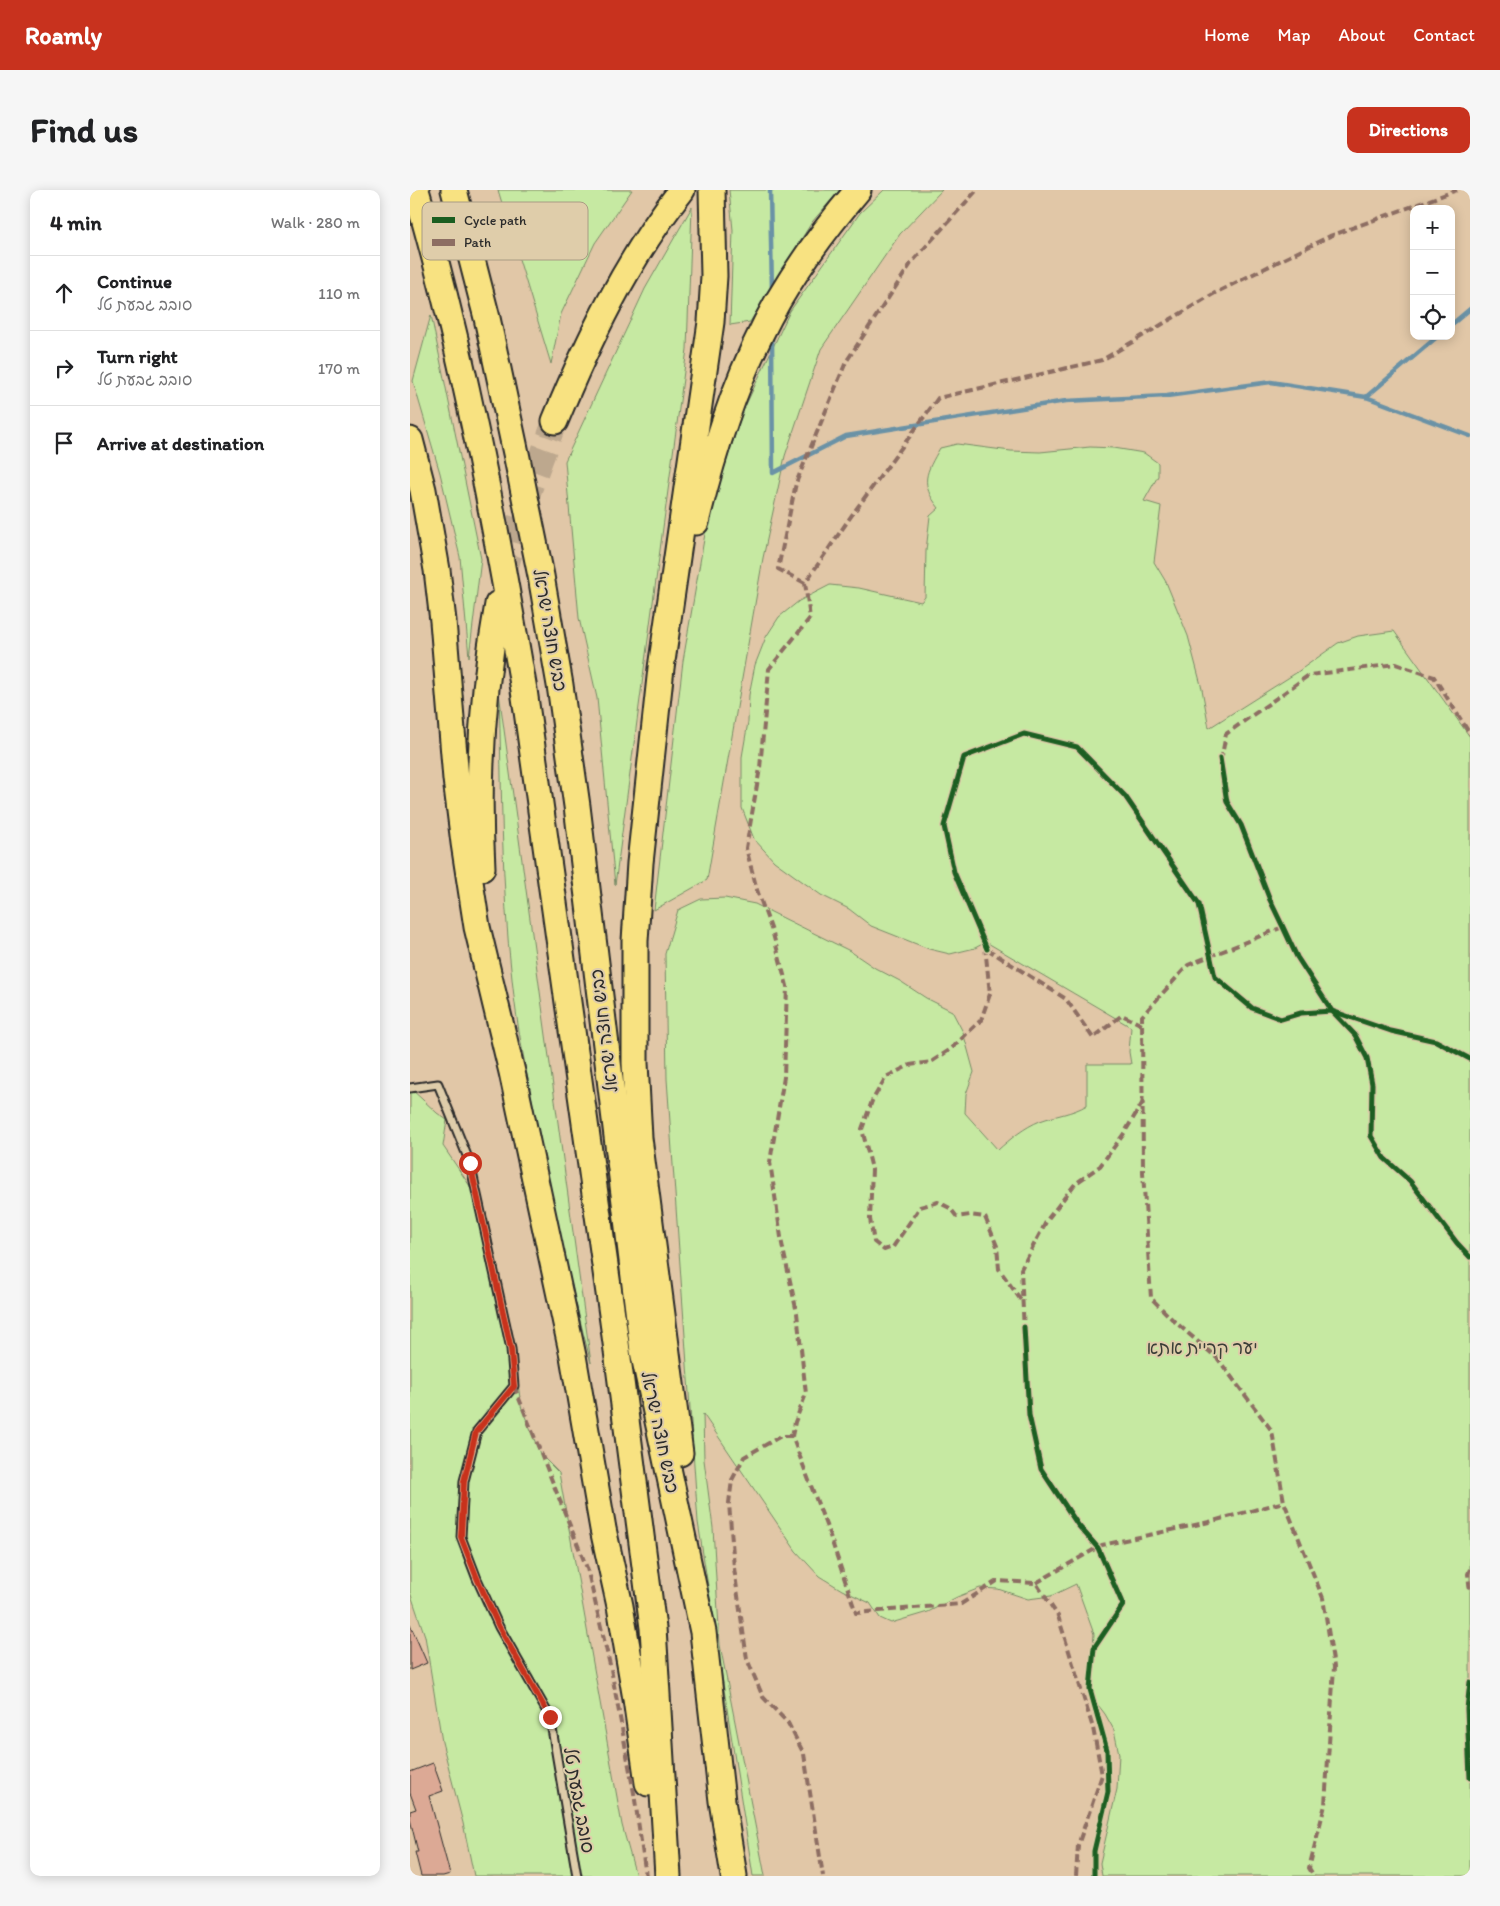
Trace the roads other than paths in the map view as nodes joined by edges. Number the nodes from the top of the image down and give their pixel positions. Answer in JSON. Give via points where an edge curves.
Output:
{"nodes":[{"id":1,"x":416,"y":190,"type":"edge"},
{"id":2,"x":682,"y":190,"type":"edge"},
{"id":3,"x":712,"y":190,"type":"edge"},
{"id":4,"x":858,"y":190,"type":"edge"},
{"id":5,"x":422,"y":213,"type":"edge"},
{"id":6,"x":434,"y":260,"type":"edge"},
{"id":7,"x":472,"y":260,"type":"edge"},
{"id":8,"x":555,"y":421,"type":"tunnel mouth"},
{"id":9,"x":410,"y":440,"type":"edge"},
{"id":10,"x":498,"y":604,"type":"tunnel mouth"},
{"id":11,"x":661,"y":668,"type":"junction"},
{"id":12,"x":512,"y":1072,"type":"junction"},
{"id":13,"x":410,"y":1088,"type":"edge"},
{"id":14,"x":703,"y":1632,"type":"junction"},
{"id":15,"x":577,"y":1876,"type":"edge"},
{"id":16,"x":660,"y":1876,"type":"edge"},
{"id":17,"x":668,"y":1876,"type":"edge"},
{"id":18,"x":734,"y":1876,"type":"edge"}],
"edges":[{"from":1,"to":5,"type":"highway","name":"כביש חוצה ישראל"},
{"from":2,"to":8,"type":"highway","via":[[628,270],[579,365]]},
{"from":3,"to":11,"type":"highway","via":[[714,276],[711,322]]},
{"from":4,"to":11,"type":"highway","via":[[796,271],[740,381],[712,462]]},
{"from":6,"to":17,"type":"highway","name":"כביש חוצה ישראל","via":[[482,466],[524,690],[653,1628]]},
{"from":7,"to":14,"type":"highway","name":"כביש חוצה ישראל","via":[[515,449],[560,685],[643,1351]]},
{"from":9,"to":12,"type":"highway","via":[[423,490],[437,570],[456,779],[471,893]]},
{"from":10,"to":12,"type":"highway","via":[[488,665],[480,754],[480,828],[486,918]]},
{"from":11,"to":14,"type":"highway","via":[[640,863],[635,941],[635,1063],[639,1138]]},
{"from":12,"to":16,"type":"highway","via":[[573,1356],[620,1606]]},
{"from":13,"to":15,"type":"lane","name":"סובב גבעת טל","via":[[438,1084],[470,1163],[511,1349],[514,1386],[476,1432],[464,1481],[461,1537],[499,1627],[550,1717]]},
{"from":14,"to":18,"type":"highway","name":"כביש חוצה ישראל"}]}
